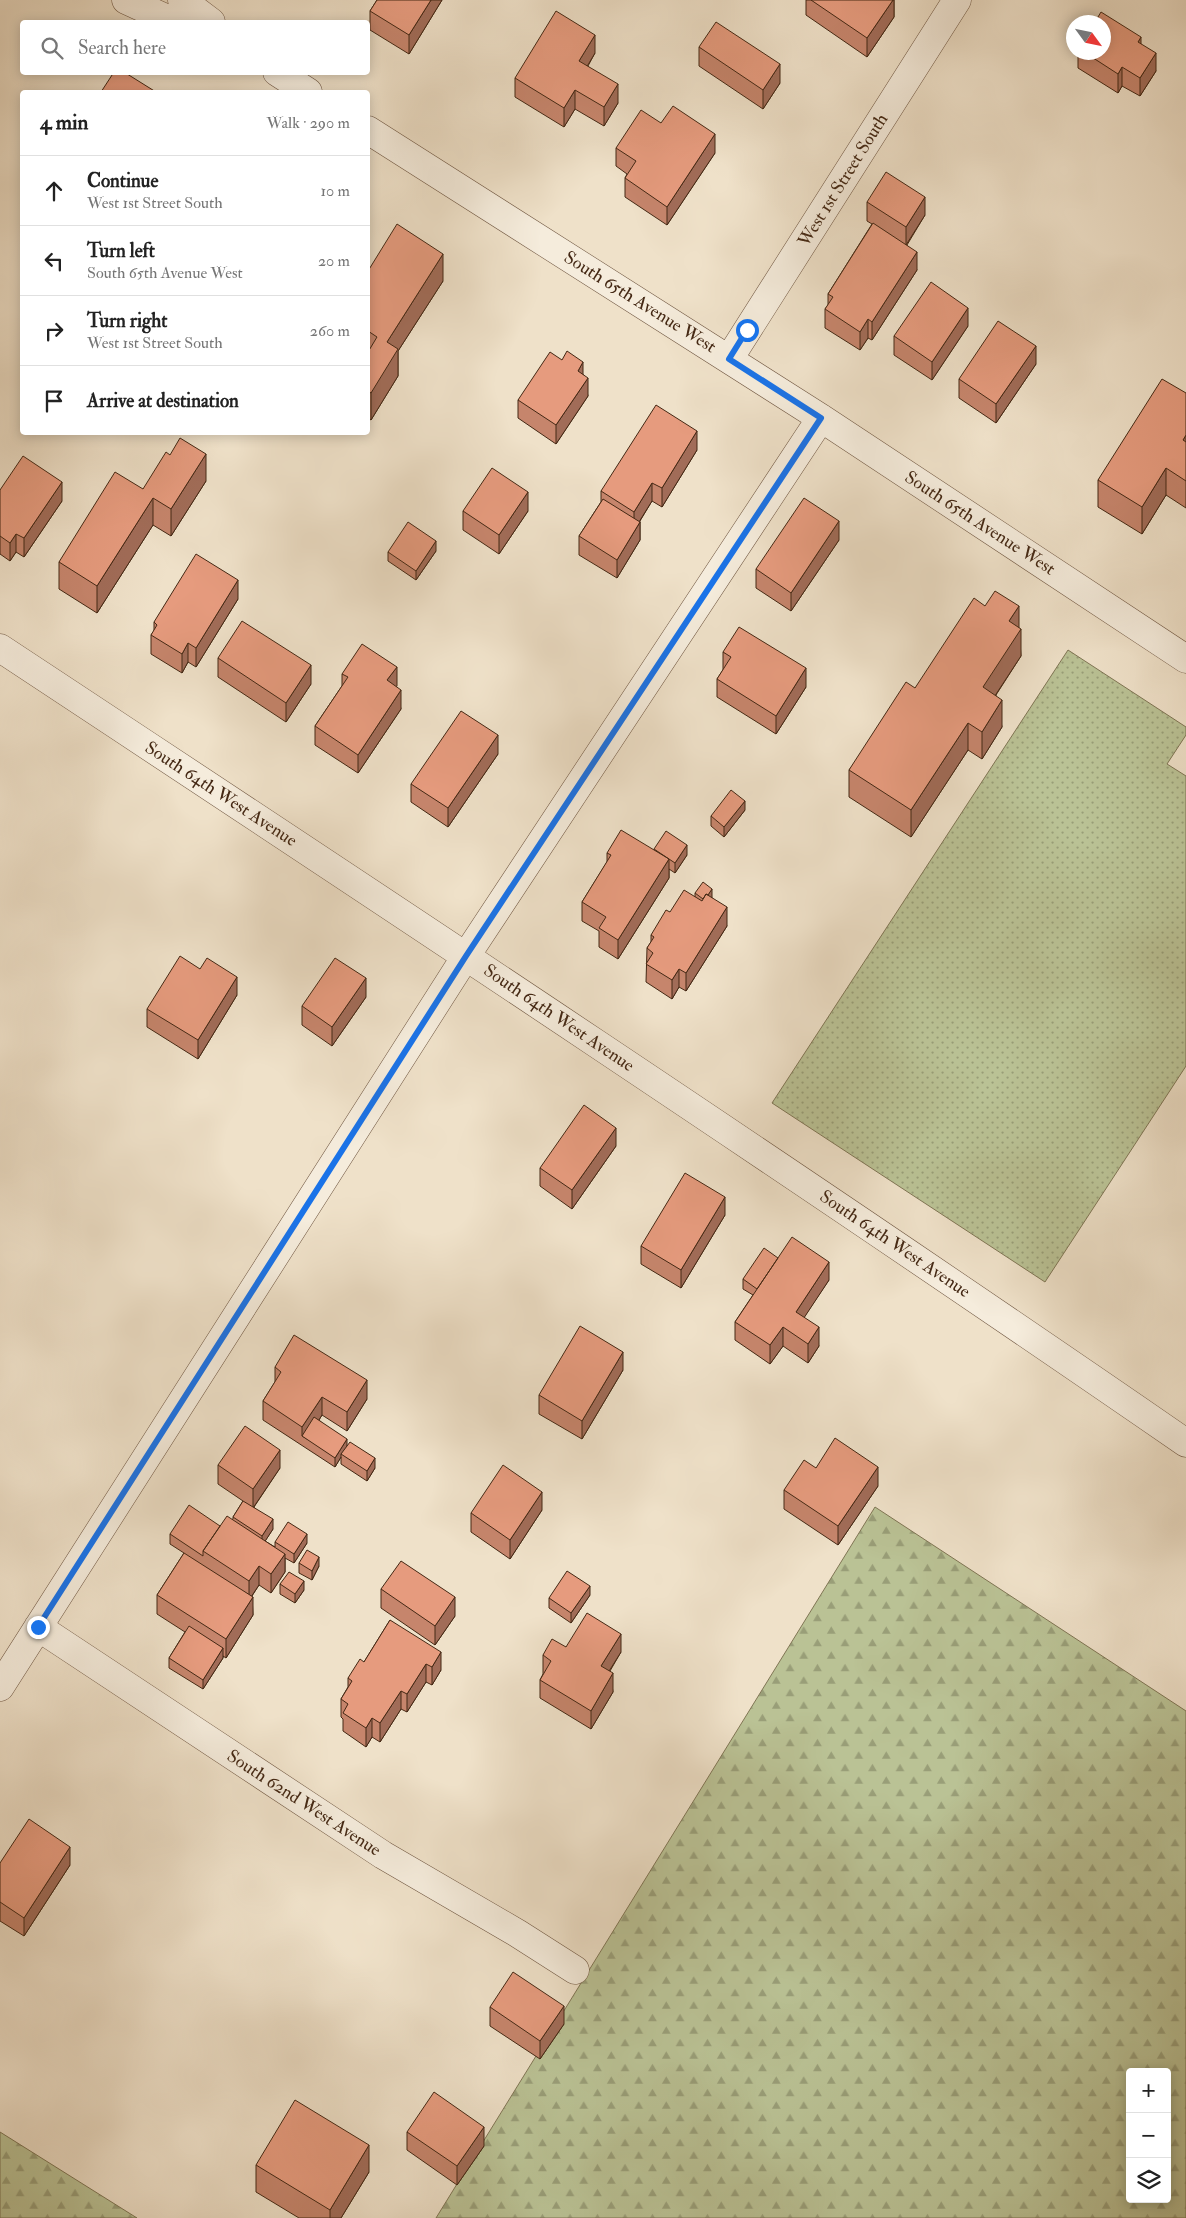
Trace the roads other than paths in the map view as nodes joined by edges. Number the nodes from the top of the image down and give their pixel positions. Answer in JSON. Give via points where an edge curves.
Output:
{"nodes":[{"id":1,"x":126,"y":0,"type":"edge"},
{"id":2,"x":182,"y":0,"type":"edge"},
{"id":3,"x":957,"y":0,"type":"edge"},
{"id":4,"x":170,"y":20,"type":"edge"},
{"id":5,"x":208,"y":20,"type":"edge"},
{"id":6,"x":282,"y":75,"type":"edge"},
{"id":7,"x":305,"y":90,"type":"edge"},
{"id":8,"x":370,"y":131,"type":"edge"},
{"id":9,"x":729,"y":359,"type":"junction"},
{"id":10,"x":821,"y":418,"type":"junction"},
{"id":11,"x":0,"y":648,"type":"edge"},
{"id":12,"x":1186,"y":659,"type":"edge"},
{"id":13,"x":466,"y":956,"type":"junction"},
{"id":14,"x":1186,"y":1443,"type":"edge"},
{"id":15,"x":38,"y":1627,"type":"junction"},
{"id":16,"x":0,"y":1687,"type":"edge"},
{"id":17,"x":575,"y":1970,"type":"dead end"}],
"edges":[{"from":1,"to":4,"type":"street"},
{"from":2,"to":5,"type":"street"},
{"from":3,"to":9,"type":"street","name":"West 1st Street South"},
{"from":6,"to":7,"type":"street"},
{"from":8,"to":9,"type":"street","name":"South 65th Avenue West"},
{"from":9,"to":10,"type":"street","name":"South 65th Avenue West"},
{"from":10,"to":12,"type":"street","name":"South 65th Avenue West"},
{"from":10,"to":13,"type":"street"},
{"from":11,"to":13,"type":"street","name":"South 64th West Avenue"},
{"from":13,"to":14,"type":"street","name":"South 64th West Avenue"},
{"from":13,"to":15,"type":"street"},
{"from":15,"to":16,"type":"street"},
{"from":15,"to":17,"type":"street","name":"South 62nd West Avenue","via":[[383,1855]]}]}
